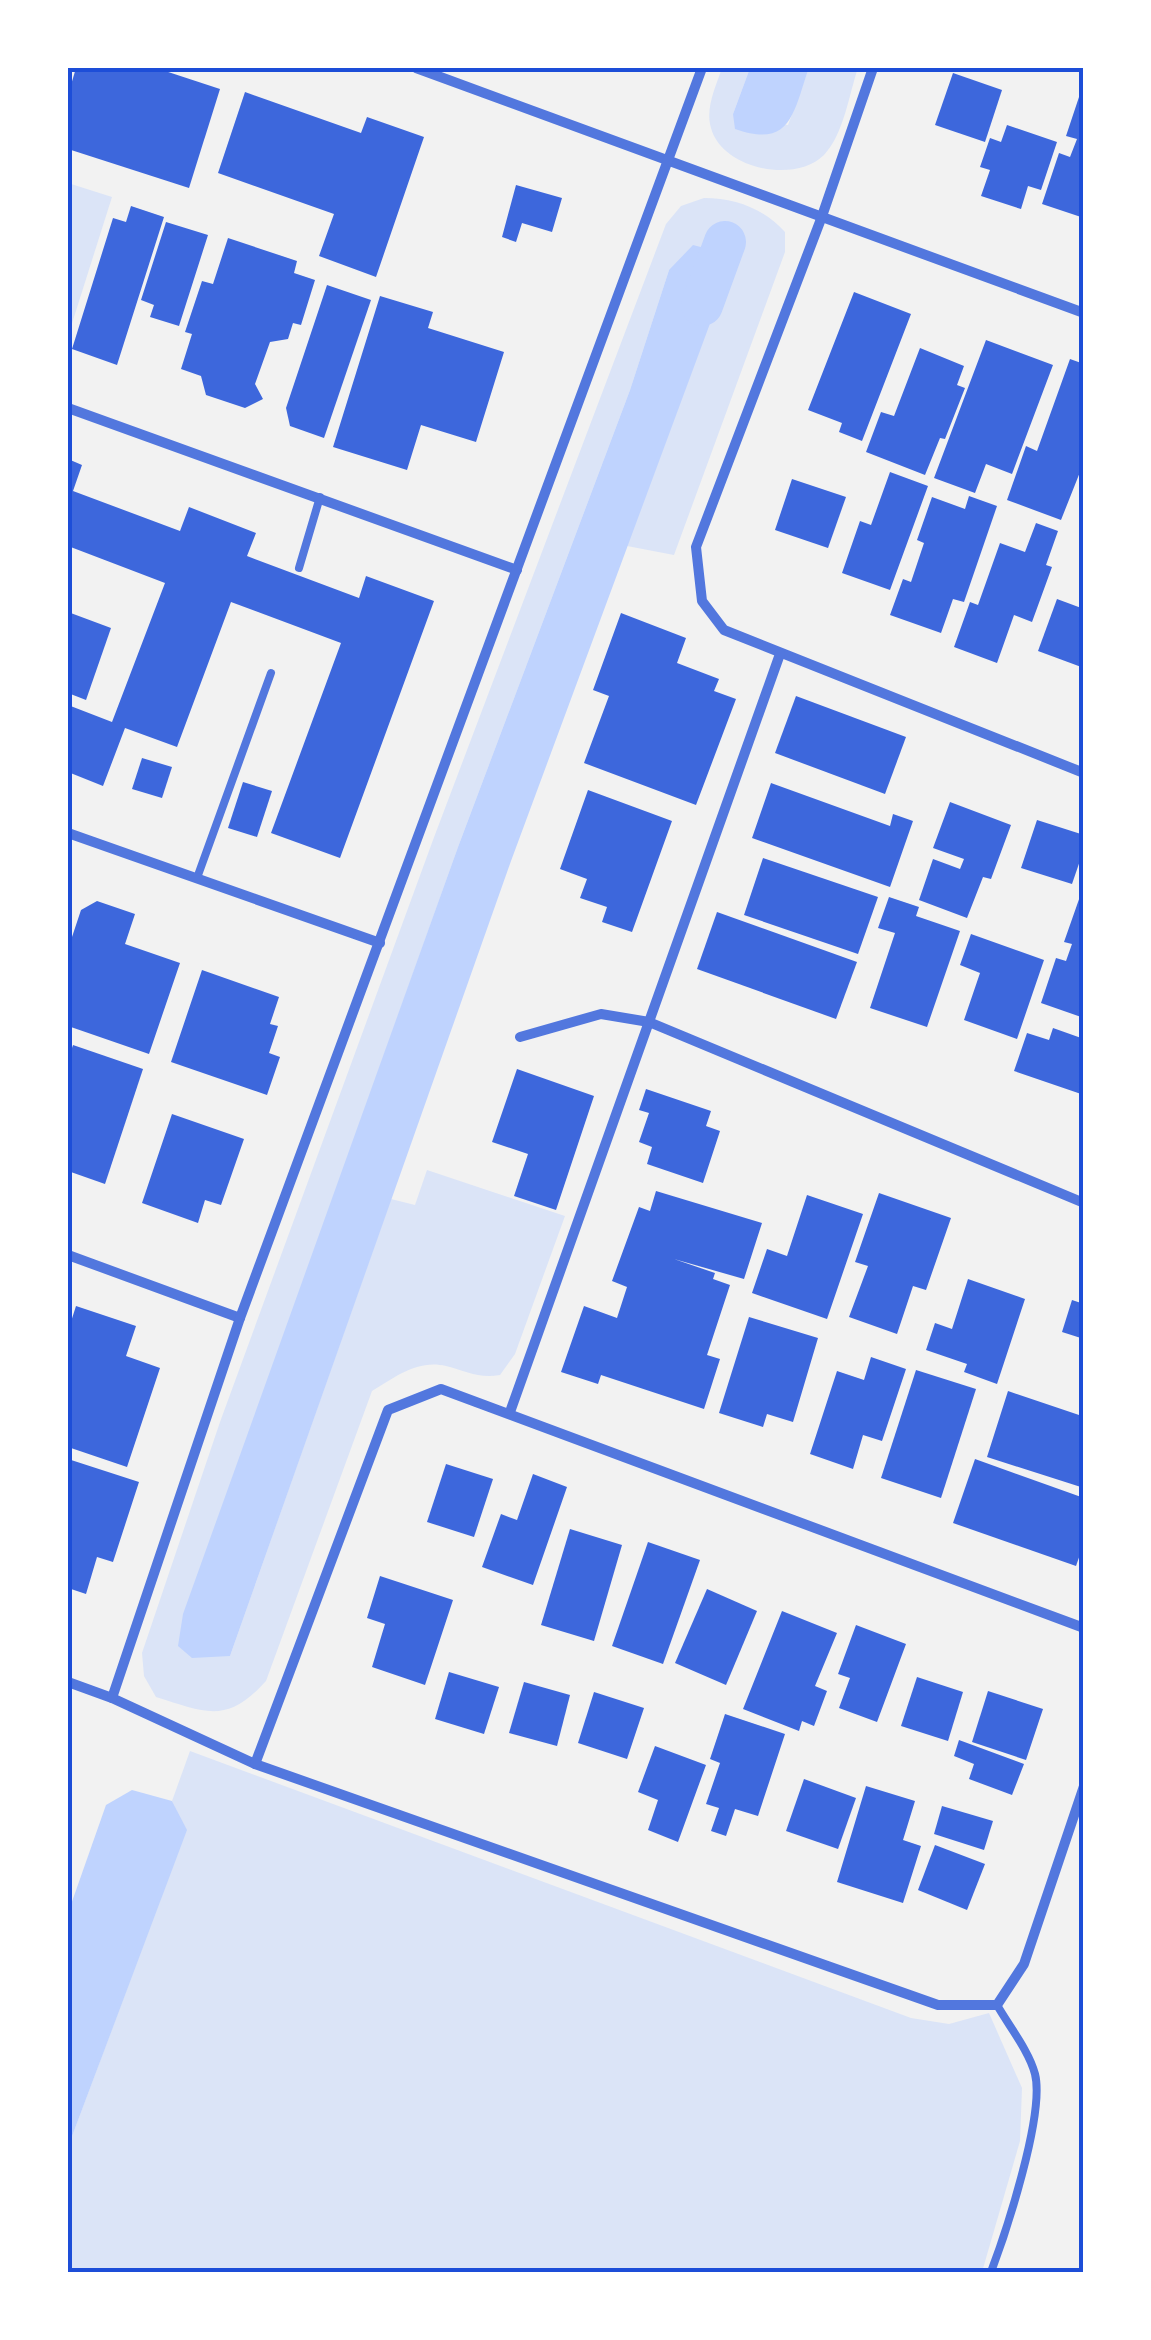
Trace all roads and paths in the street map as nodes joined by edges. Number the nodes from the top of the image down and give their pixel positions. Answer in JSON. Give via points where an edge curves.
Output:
{"nodes":[{"id":1,"x":416,"y":68,"type":"edge"},
{"id":2,"x":702,"y":68,"type":"edge"},
{"id":3,"x":873,"y":68,"type":"edge"},
{"id":4,"x":666,"y":160,"type":"junction"},
{"id":5,"x":821,"y":219,"type":"junction"},
{"id":6,"x":1084,"y":313,"type":"edge"},
{"id":7,"x":68,"y":408,"type":"edge"},
{"id":8,"x":320,"y":497,"type":"junction"},
{"id":9,"x":298,"y":568,"type":"dead end"},
{"id":10,"x":518,"y":570,"type":"junction"},
{"id":11,"x":780,"y":654,"type":"junction"},
{"id":12,"x":271,"y":672,"type":"dead end"},
{"id":13,"x":1084,"y":774,"type":"edge"},
{"id":14,"x":68,"y":832,"type":"edge"},
{"id":15,"x":197,"y":878,"type":"junction"},
{"id":16,"x":380,"y":943,"type":"junction"},
{"id":17,"x":649,"y":1022,"type":"junction"},
{"id":18,"x":520,"y":1037,"type":"dead end"},
{"id":19,"x":1084,"y":1203,"type":"edge"},
{"id":20,"x":68,"y":1255,"type":"edge"},
{"id":21,"x":240,"y":1318,"type":"junction"},
{"id":22,"x":510,"y":1412,"type":"junction"},
{"id":23,"x":1084,"y":1628,"type":"edge"},
{"id":24,"x":68,"y":1682,"type":"edge"},
{"id":25,"x":112,"y":1698,"type":"junction"},
{"id":26,"x":255,"y":1764,"type":"junction"},
{"id":27,"x":1084,"y":1786,"type":"edge"},
{"id":28,"x":997,"y":2005,"type":"junction"},
{"id":29,"x":991,"y":2272,"type":"edge"}],
"edges":[{"from":1,"to":4,"type":"street"},
{"from":2,"to":4,"type":"street"},
{"from":3,"to":5,"type":"street"},
{"from":4,"to":5,"type":"street"},
{"from":4,"to":10,"type":"street"},
{"from":5,"to":6,"type":"street"},
{"from":5,"to":11,"type":"street","via":[[696,547],[702,601],[724,630]]},
{"from":7,"to":8,"type":"street"},
{"from":8,"to":9,"type":"lane"},
{"from":8,"to":10,"type":"street"},
{"from":10,"to":16,"type":"street"},
{"from":11,"to":13,"type":"street"},
{"from":11,"to":17,"type":"street"},
{"from":12,"to":15,"type":"lane"},
{"from":14,"to":15,"type":"street"},
{"from":15,"to":16,"type":"street"},
{"from":16,"to":21,"type":"street"},
{"from":17,"to":18,"type":"street","via":[[601,1014]]},
{"from":17,"to":19,"type":"street"},
{"from":17,"to":22,"type":"street"},
{"from":20,"to":21,"type":"street"},
{"from":21,"to":25,"type":"street"},
{"from":22,"to":23,"type":"street"},
{"from":22,"to":26,"type":"street","via":[[440,1389],[388,1410]]},
{"from":24,"to":25,"type":"street"},
{"from":25,"to":26,"type":"street"},
{"from":26,"to":28,"type":"street","via":[[938,2005]]},
{"from":27,"to":28,"type":"street","via":[[1024,1964]]},
{"from":28,"to":29,"type":"lane","via":[[1034,2071],[1037,2090],[1025,2159]]}]}
